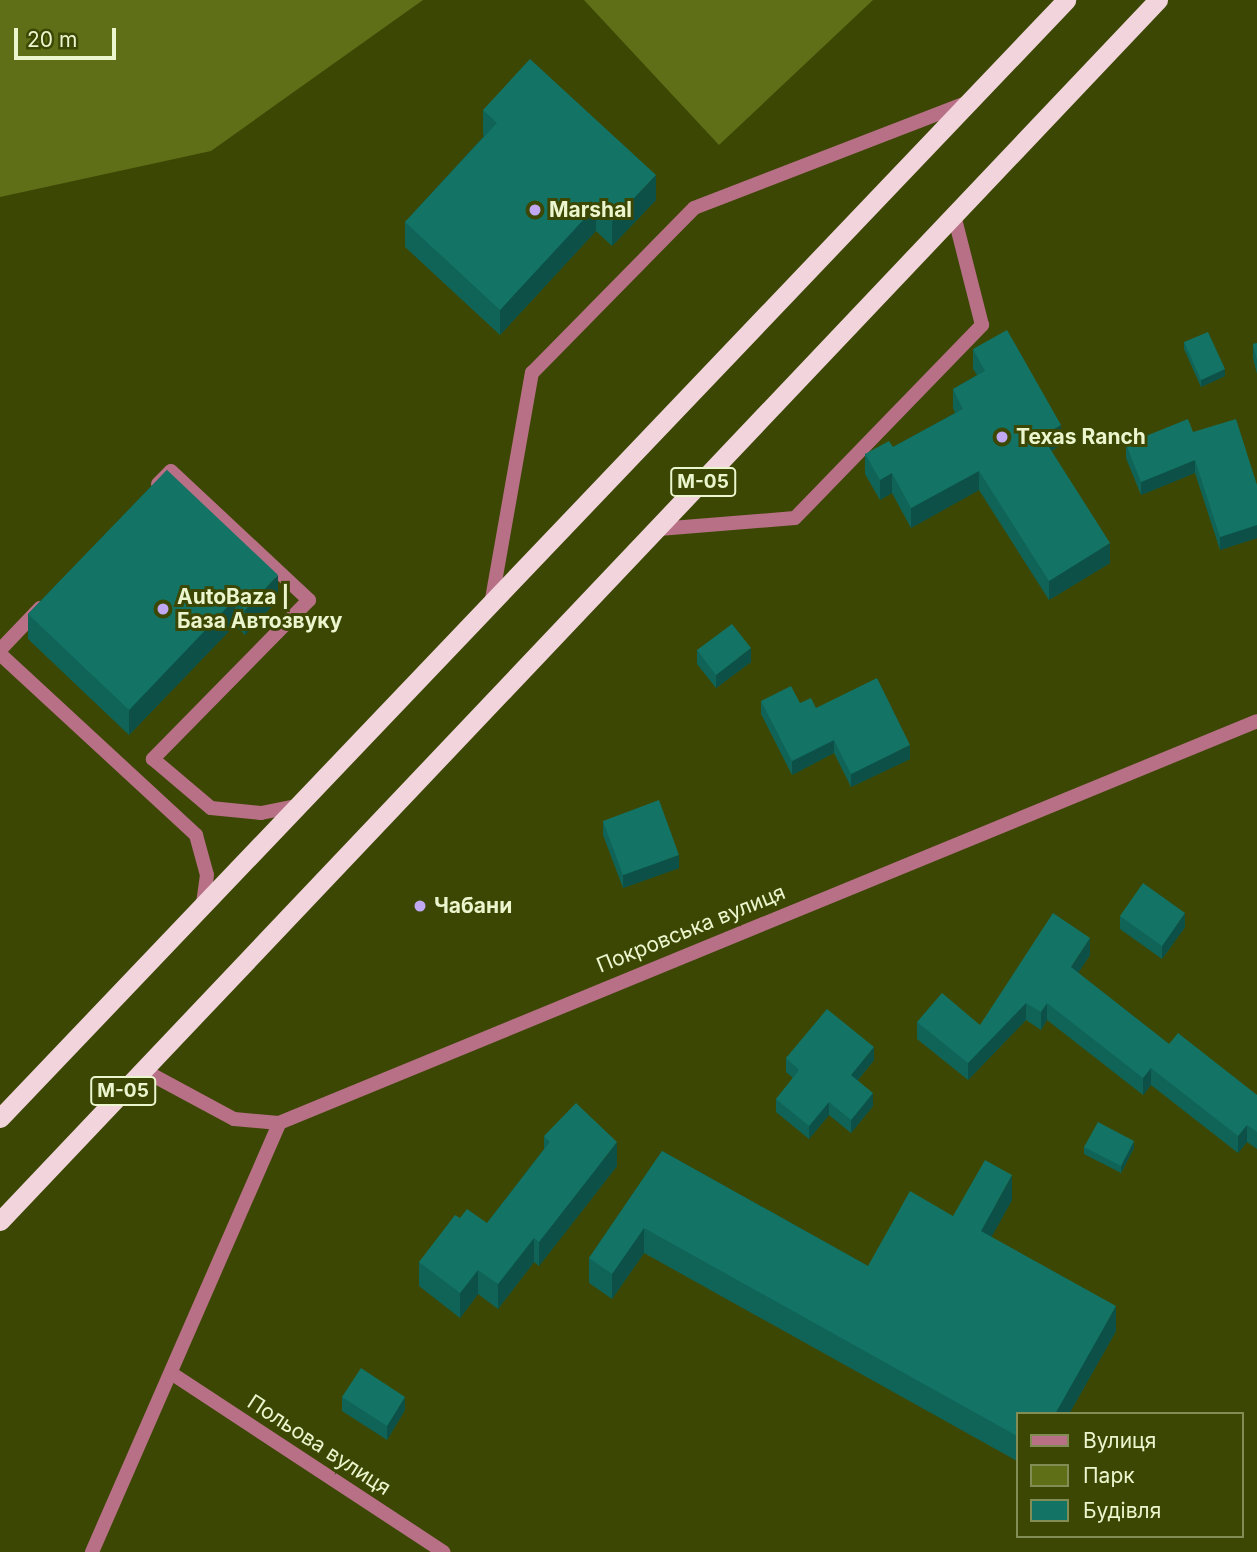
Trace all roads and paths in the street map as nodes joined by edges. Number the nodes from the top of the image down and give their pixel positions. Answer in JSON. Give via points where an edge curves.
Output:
{"nodes":[{"id":1,"x":1066,"y":0,"type":"edge"},
{"id":2,"x":1158,"y":0,"type":"edge"},
{"id":3,"x":971,"y":101,"type":"junction"},
{"id":4,"x":954,"y":215,"type":"junction"},
{"id":5,"x":143,"y":500,"type":"edge"},
{"id":6,"x":659,"y":529,"type":"junction"},
{"id":7,"x":492,"y":599,"type":"junction"},
{"id":8,"x":48,"y":600,"type":"edge"},
{"id":9,"x":0,"y":652,"type":"edge"},
{"id":10,"x":1257,"y":721,"type":"edge"},
{"id":11,"x":293,"y":807,"type":"junction"},
{"id":12,"x":203,"y":904,"type":"junction"},
{"id":13,"x":143,"y":1070,"type":"junction"},
{"id":14,"x":0,"y":1118,"type":"edge"},
{"id":15,"x":279,"y":1123,"type":"junction"},
{"id":16,"x":0,"y":1221,"type":"edge"},
{"id":17,"x":172,"y":1373,"type":"junction"},
{"id":18,"x":92,"y":1552,"type":"edge"},
{"id":19,"x":444,"y":1552,"type":"edge"}],
"edges":[{"from":1,"to":3,"type":"highway"},
{"from":2,"to":4,"type":"highway","number":"М-05"},
{"from":3,"to":7,"type":"highway"},
{"from":3,"to":7,"type":"street","via":[[694,208],[532,373]]},
{"from":4,"to":6,"type":"highway","number":"М-05"},
{"from":4,"to":6,"type":"street","via":[[982,325],[795,518]]},
{"from":5,"to":11,"type":"street","via":[[172,471],[309,600],[153,758],[211,808],[261,813]]},
{"from":6,"to":13,"type":"highway","number":"М-05"},
{"from":7,"to":11,"type":"highway"},
{"from":8,"to":9,"type":"street"},
{"from":9,"to":12,"type":"street","via":[[196,835],[206,875]]},
{"from":10,"to":15,"type":"street","name":"Покровська вулиця"},
{"from":11,"to":12,"type":"highway"},
{"from":12,"to":14,"type":"highway"},
{"from":13,"to":15,"type":"street","name":"Покровська вулиця","via":[[234,1119]]},
{"from":13,"to":16,"type":"highway","number":"М-05"},
{"from":15,"to":17,"type":"street"},
{"from":17,"to":18,"type":"street"},
{"from":17,"to":19,"type":"street","name":"Польова вулиця"}]}
